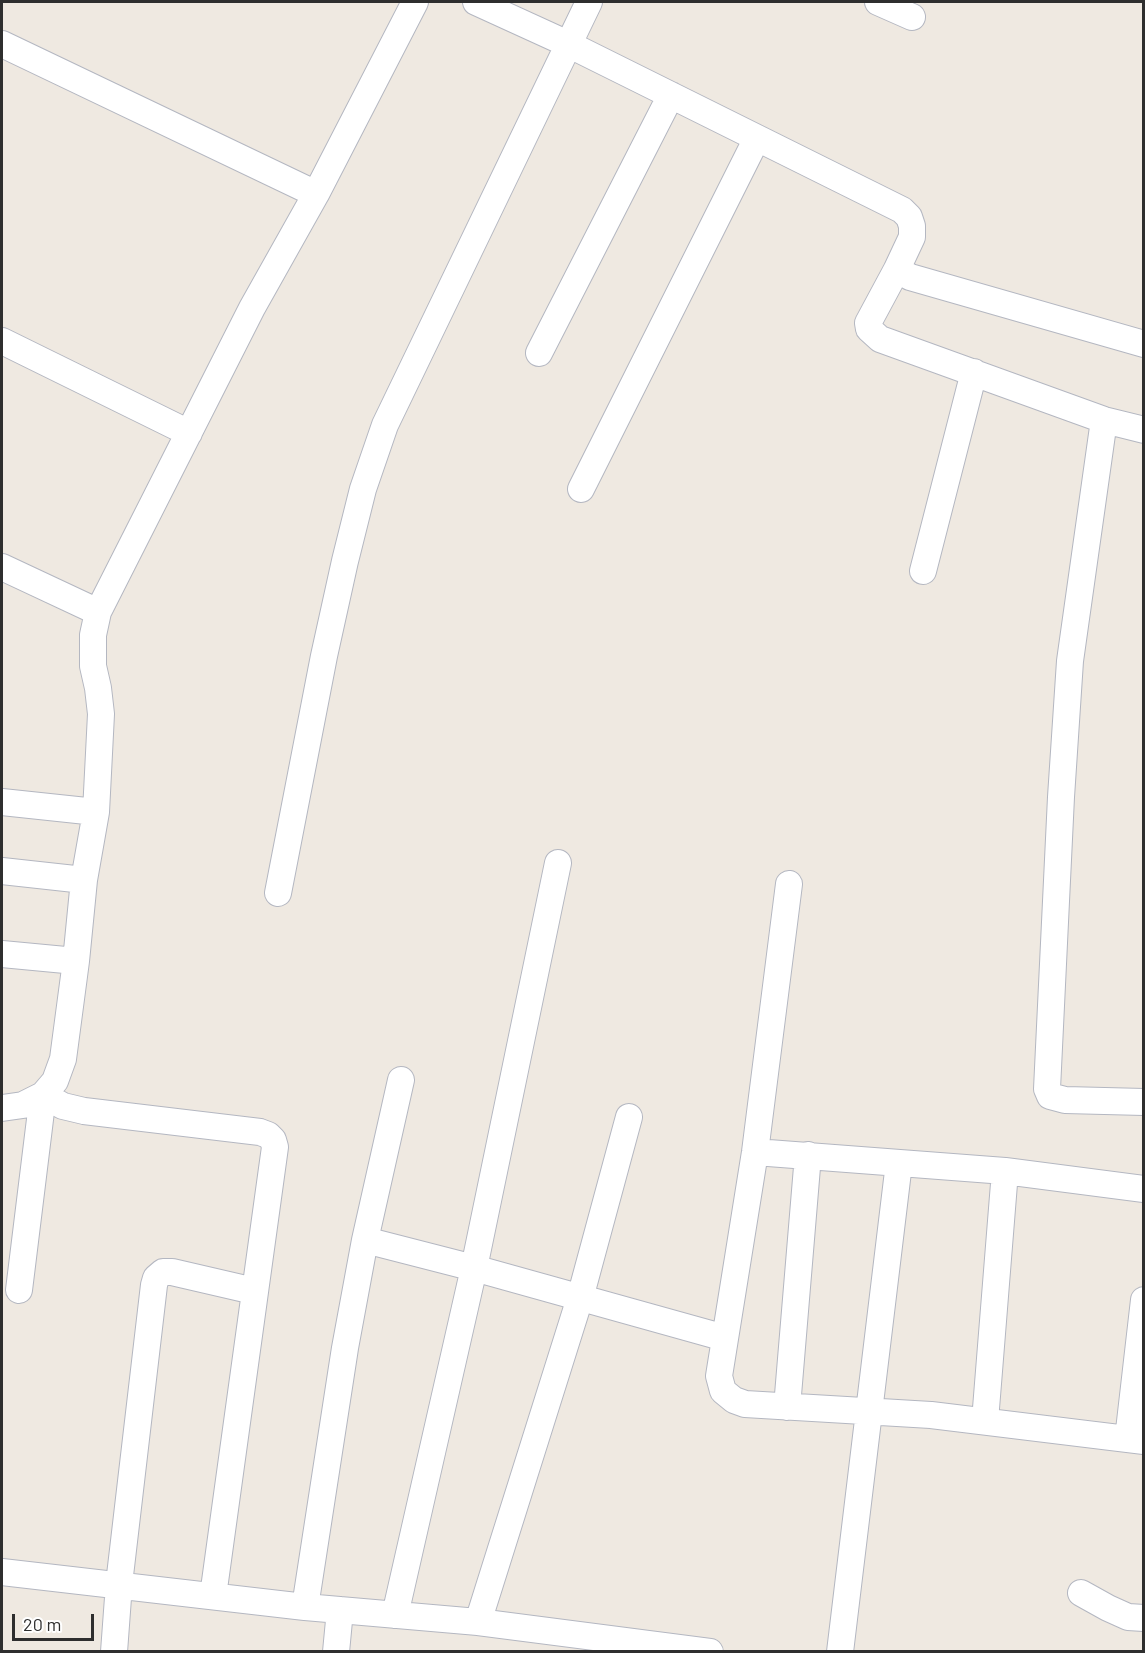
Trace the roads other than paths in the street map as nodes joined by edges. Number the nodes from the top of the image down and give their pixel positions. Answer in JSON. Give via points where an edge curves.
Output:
{"nodes":[{"id":1,"x":414,"y":2,"type":"edge"},
{"id":2,"x":476,"y":2,"type":"edge"},
{"id":3,"x":589,"y":2,"type":"edge"},
{"id":4,"x":878,"y":2,"type":"edge"},
{"id":5,"x":912,"y":17,"type":"dead end"},
{"id":6,"x":2,"y":44,"type":"edge"},
{"id":7,"x":568,"y":44,"type":"junction"},
{"id":8,"x":671,"y":95,"type":"junction"},
{"id":9,"x":757,"y":138,"type":"junction"},
{"id":10,"x":316,"y":194,"type":"junction"},
{"id":11,"x":897,"y":269,"type":"junction"},
{"id":12,"x":2,"y":341,"type":"edge"},
{"id":13,"x":1143,"y":344,"type":"edge"},
{"id":14,"x":539,"y":352,"type":"dead end"},
{"id":15,"x":974,"y":372,"type":"junction"},
{"id":16,"x":1104,"y":420,"type":"junction"},
{"id":17,"x":1143,"y":430,"type":"edge"},
{"id":18,"x":189,"y":433,"type":"junction"},
{"id":19,"x":581,"y":489,"type":"dead end"},
{"id":20,"x":2,"y":567,"type":"edge"},
{"id":21,"x":923,"y":571,"type":"dead end"},
{"id":22,"x":98,"y":612,"type":"junction"},
{"id":23,"x":2,"y":802,"type":"edge"},
{"id":24,"x":96,"y":812,"type":"junction"},
{"id":25,"x":558,"y":863,"type":"dead end"},
{"id":26,"x":2,"y":872,"type":"edge"},
{"id":27,"x":84,"y":880,"type":"junction"},
{"id":28,"x":789,"y":884,"type":"dead end"},
{"id":29,"x":278,"y":894,"type":"dead end"},
{"id":30,"x":2,"y":954,"type":"edge"},
{"id":31,"x":76,"y":962,"type":"junction"},
{"id":32,"x":401,"y":1080,"type":"dead end"},
{"id":33,"x":43,"y":1095,"type":"junction"},
{"id":34,"x":1143,"y":1102,"type":"edge"},
{"id":35,"x":2,"y":1108,"type":"edge"},
{"id":36,"x":629,"y":1117,"type":"dead end"},
{"id":37,"x":755,"y":1152,"type":"junction"},
{"id":38,"x":808,"y":1155,"type":"junction"},
{"id":39,"x":899,"y":1163,"type":"junction"},
{"id":40,"x":1005,"y":1171,"type":"junction"},
{"id":41,"x":1143,"y":1189,"type":"edge"},
{"id":42,"x":365,"y":1240,"type":"junction"},
{"id":43,"x":474,"y":1268,"type":"junction"},
{"id":44,"x":19,"y":1290,"type":"dead end"},
{"id":45,"x":254,"y":1291,"type":"junction"},
{"id":46,"x":580,"y":1298,"type":"junction"},
{"id":47,"x":1143,"y":1300,"type":"edge"},
{"id":48,"x":725,"y":1338,"type":"junction"},
{"id":49,"x":787,"y":1407,"type":"junction"},
{"id":50,"x":869,"y":1410,"type":"junction"},
{"id":51,"x":985,"y":1421,"type":"junction"},
{"id":52,"x":1136,"y":1440,"type":"edge"},
{"id":53,"x":2,"y":1572,"type":"edge"},
{"id":54,"x":119,"y":1584,"type":"junction"},
{"id":55,"x":1081,"y":1593,"type":"dead end"},
{"id":56,"x":213,"y":1596,"type":"junction"},
{"id":57,"x":305,"y":1607,"type":"junction"},
{"id":58,"x":340,"y":1610,"type":"junction"},
{"id":59,"x":395,"y":1614,"type":"junction"},
{"id":60,"x":1143,"y":1618,"type":"edge"},
{"id":61,"x":478,"y":1622,"type":"junction"},
{"id":62,"x":114,"y":1652,"type":"edge"},
{"id":63,"x":336,"y":1652,"type":"edge"},
{"id":64,"x":710,"y":1652,"type":"edge"},
{"id":65,"x":840,"y":1652,"type":"edge"}],
"edges":[{"from":1,"to":10,"type":"street"},
{"from":2,"to":7,"type":"street"},
{"from":3,"to":7,"type":"street"},
{"from":4,"to":5,"type":"street"},
{"from":6,"to":10,"type":"street"},
{"from":7,"to":8,"type":"street"},
{"from":7,"to":29,"type":"street","via":[[385,425],[363,489],[324,656]]},
{"from":8,"to":9,"type":"street"},
{"from":8,"to":14,"type":"street"},
{"from":9,"to":11,"type":"street","via":[[909,216],[912,237]]},
{"from":9,"to":19,"type":"street"},
{"from":10,"to":18,"type":"street","via":[[252,308]]},
{"from":11,"to":13,"type":"street","via":[[910,278]]},
{"from":11,"to":15,"type":"street","via":[[868,323],[869,329],[880,339]]},
{"from":12,"to":18,"type":"street"},
{"from":15,"to":16,"type":"street"},
{"from":15,"to":21,"type":"street"},
{"from":16,"to":17,"type":"street"},
{"from":16,"to":34,"type":"street","via":[[1070,661],[1047,1089],[1050,1095],[1065,1100]]},
{"from":18,"to":22,"type":"street"},
{"from":20,"to":22,"type":"street"},
{"from":22,"to":24,"type":"street","via":[[93,645],[101,714]]},
{"from":23,"to":24,"type":"street"},
{"from":24,"to":27,"type":"street"},
{"from":25,"to":43,"type":"street"},
{"from":26,"to":27,"type":"street"},
{"from":27,"to":31,"type":"street"},
{"from":28,"to":37,"type":"street"},
{"from":30,"to":31,"type":"street"},
{"from":31,"to":33,"type":"street","via":[[63,1059],[55,1081]]},
{"from":32,"to":42,"type":"street"},
{"from":33,"to":35,"type":"street","via":[[23,1105]]},
{"from":33,"to":44,"type":"street"},
{"from":33,"to":45,"type":"street","via":[[84,1111],[268,1135],[275,1148]]},
{"from":36,"to":46,"type":"street"},
{"from":37,"to":38,"type":"street"},
{"from":37,"to":48,"type":"street"},
{"from":38,"to":39,"type":"street"},
{"from":38,"to":49,"type":"street"},
{"from":39,"to":40,"type":"street"},
{"from":39,"to":50,"type":"street"},
{"from":40,"to":41,"type":"street"},
{"from":40,"to":51,"type":"street"},
{"from":42,"to":43,"type":"street"},
{"from":42,"to":57,"type":"street"},
{"from":43,"to":46,"type":"street"},
{"from":43,"to":59,"type":"street"},
{"from":45,"to":54,"type":"street","via":[[172,1272],[163,1272],[156,1278]]},
{"from":45,"to":56,"type":"street"},
{"from":46,"to":48,"type":"street"},
{"from":46,"to":61,"type":"street"},
{"from":47,"to":52,"type":"street"},
{"from":48,"to":49,"type":"street","via":[[719,1376],[723,1391],[745,1404]]},
{"from":49,"to":50,"type":"street"},
{"from":50,"to":51,"type":"street"},
{"from":50,"to":65,"type":"street"},
{"from":51,"to":52,"type":"street"},
{"from":53,"to":54,"type":"street"},
{"from":54,"to":56,"type":"street"},
{"from":54,"to":62,"type":"street"},
{"from":55,"to":60,"type":"street","via":[[1128,1617]]},
{"from":56,"to":57,"type":"street"},
{"from":57,"to":58,"type":"street"},
{"from":58,"to":59,"type":"street"},
{"from":58,"to":63,"type":"street"},
{"from":59,"to":61,"type":"street"},
{"from":61,"to":64,"type":"street"}]}
